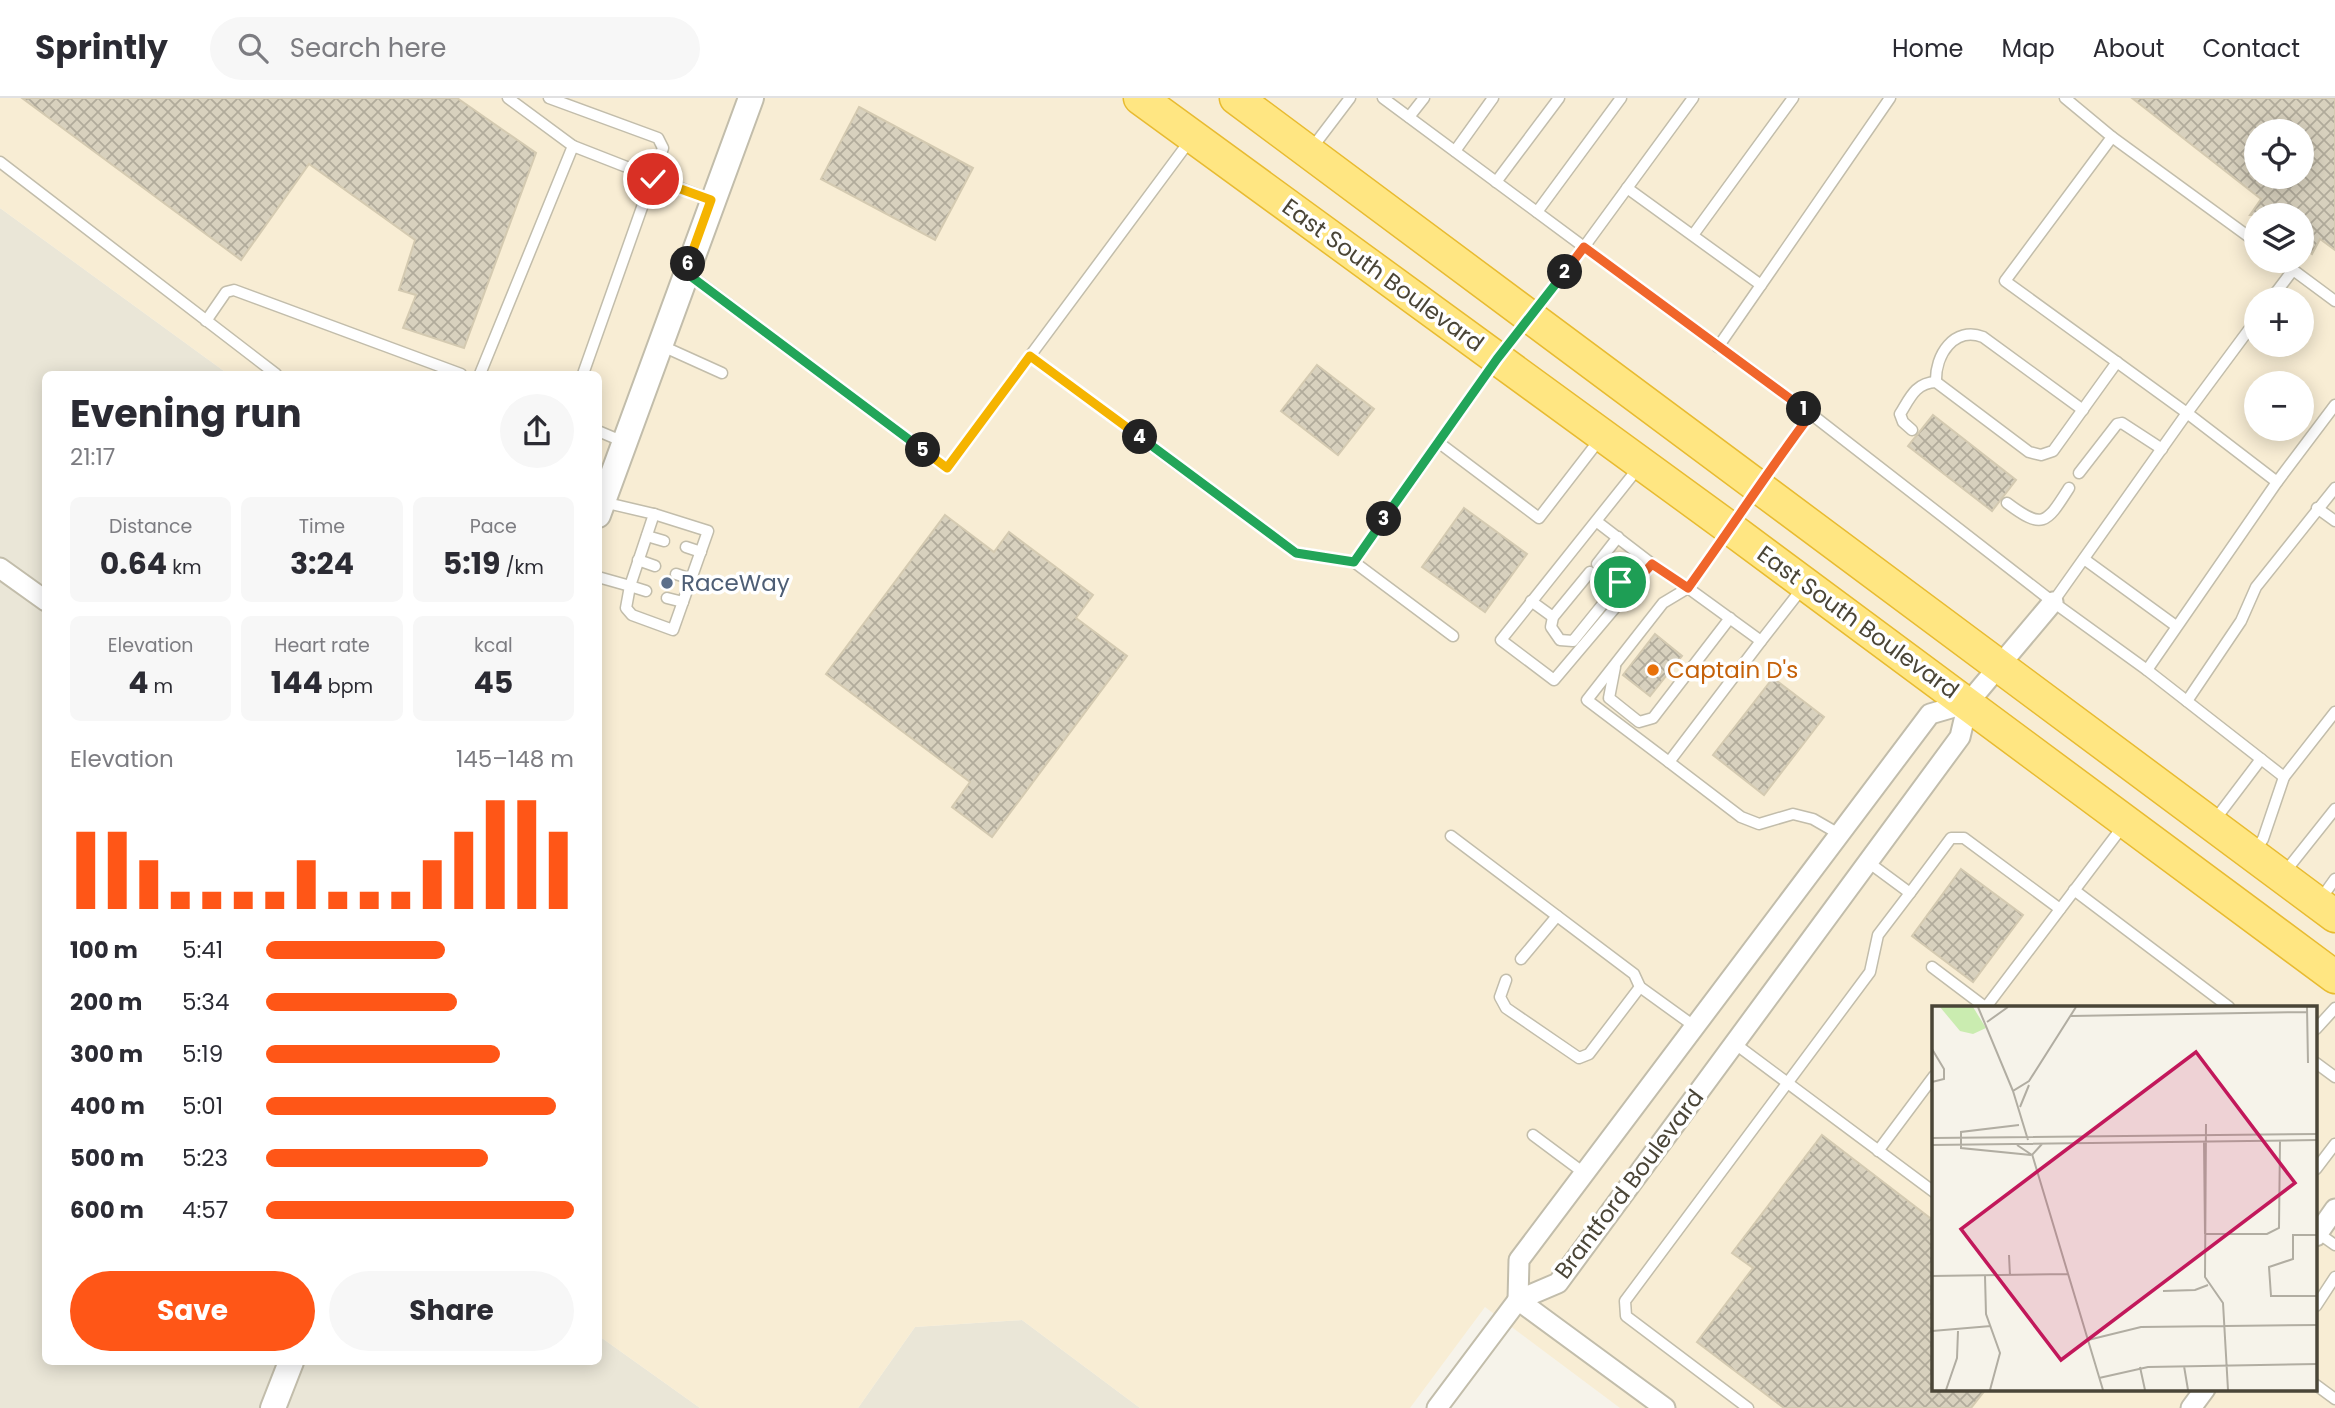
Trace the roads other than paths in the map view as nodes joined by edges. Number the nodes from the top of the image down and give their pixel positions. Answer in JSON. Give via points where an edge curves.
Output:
{"nodes":[{"id":1,"x":508,"y":98,"type":"edge"},
{"id":2,"x":549,"y":98,"type":"edge"},
{"id":3,"x":751,"y":98,"type":"edge"},
{"id":4,"x":1140,"y":98,"type":"edge"},
{"id":5,"x":1236,"y":98,"type":"edge"},
{"id":6,"x":1350,"y":98,"type":"edge"},
{"id":7,"x":1383,"y":98,"type":"edge"},
{"id":8,"x":1424,"y":98,"type":"edge"},
{"id":9,"x":1493,"y":98,"type":"edge"},
{"id":10,"x":1559,"y":98,"type":"edge"},
{"id":11,"x":1622,"y":98,"type":"edge"},
{"id":12,"x":1693,"y":98,"type":"edge"},
{"id":13,"x":1793,"y":98,"type":"edge"},
{"id":14,"x":2065,"y":98,"type":"edge"},
{"id":15,"x":1884,"y":100,"type":"edge"},
{"id":16,"x":1409,"y":117,"type":"junction"},
{"id":17,"x":1193,"y":136,"type":"junction"},
{"id":18,"x":2112,"y":137,"type":"junction"},
{"id":19,"x":573,"y":146,"type":"junction"},
{"id":20,"x":1309,"y":151,"type":"junction"},
{"id":21,"x":1455,"y":151,"type":"junction"},
{"id":22,"x":0,"y":162,"type":"edge"},
{"id":23,"x":653,"y":179,"type":"junction"},
{"id":24,"x":1496,"y":182,"type":"junction"},
{"id":25,"x":1627,"y":188,"type":"junction"},
{"id":26,"x":711,"y":200,"type":"junction"},
{"id":27,"x":1537,"y":212,"type":"junction"},
{"id":28,"x":2244,"y":233,"type":"edge"},
{"id":29,"x":1693,"y":235,"type":"junction"},
{"id":30,"x":1584,"y":247,"type":"junction"},
{"id":31,"x":685,"y":272,"type":"junction"},
{"id":32,"x":2291,"y":273,"type":"edge"},
{"id":33,"x":2297,"y":273,"type":"edge"},
{"id":34,"x":1761,"y":285,"type":"junction"},
{"id":35,"x":2280,"y":287,"type":"edge"},
{"id":36,"x":2335,"y":301,"type":"edge"},
{"id":37,"x":1532,"y":316,"type":"junction"},
{"id":38,"x":206,"y":321,"type":"junction"},
{"id":39,"x":2244,"y":336,"type":"edge"},
{"id":40,"x":660,"y":344,"type":"junction"},
{"id":41,"x":1718,"y":347,"type":"junction"},
{"id":42,"x":1030,"y":356,"type":"junction"},
{"id":43,"x":1497,"y":359,"type":"junction"},
{"id":44,"x":2117,"y":362,"type":"junction"},
{"id":45,"x":272,"y":371,"type":"edge"},
{"id":46,"x":453,"y":371,"type":"edge"},
{"id":47,"x":482,"y":371,"type":"edge"},
{"id":48,"x":584,"y":371,"type":"edge"},
{"id":49,"x":722,"y":373,"type":"dead end"},
{"id":50,"x":1936,"y":382,"type":"junction"},
{"id":51,"x":2335,"y":405,"type":"edge"},
{"id":52,"x":2082,"y":410,"type":"junction"},
{"id":53,"x":2187,"y":413,"type":"junction"},
{"id":54,"x":1811,"y":414,"type":"junction"},
{"id":55,"x":1912,"y":430,"type":"dead end"},
{"id":56,"x":602,"y":433,"type":"edge"},
{"id":57,"x":1602,"y":436,"type":"junction"},
{"id":58,"x":625,"y":442,"type":"junction"},
{"id":59,"x":1438,"y":442,"type":"junction"},
{"id":60,"x":2162,"y":449,"type":"junction"},
{"id":61,"x":1641,"y":464,"type":"junction"},
{"id":62,"x":2079,"y":473,"type":"dead end"},
{"id":63,"x":2277,"y":482,"type":"junction"},
{"id":64,"x":1758,"y":484,"type":"junction"},
{"id":65,"x":2069,"y":488,"type":"dead end"},
{"id":66,"x":2335,"y":488,"type":"edge"},
{"id":67,"x":2007,"y":502,"type":"dead end"},
{"id":68,"x":602,"y":506,"type":"edge"},
{"id":69,"x":2318,"y":508,"type":"junction"},
{"id":70,"x":602,"y":509,"type":"edge"},
{"id":71,"x":653,"y":514,"type":"junction"},
{"id":72,"x":1596,"y":521,"type":"junction"},
{"id":73,"x":2335,"y":521,"type":"edge"},
{"id":74,"x":1731,"y":529,"type":"junction"},
{"id":75,"x":647,"y":536,"type":"junction"},
{"id":76,"x":1618,"y":537,"type":"junction"},
{"id":77,"x":664,"y":541,"type":"dead end"},
{"id":78,"x":686,"y":547,"type":"dead end"},
{"id":79,"x":701,"y":552,"type":"junction"},
{"id":80,"x":2084,"y":559,"type":"junction"},
{"id":81,"x":638,"y":560,"type":"junction"},
{"id":82,"x":1354,"y":562,"type":"junction"},
{"id":83,"x":1652,"y":564,"type":"junction"},
{"id":84,"x":655,"y":566,"type":"dead end"},
{"id":85,"x":0,"y":568,"type":"edge"},
{"id":86,"x":676,"y":574,"type":"dead end"},
{"id":87,"x":1643,"y":574,"type":"junction"},
{"id":88,"x":602,"y":578,"type":"edge"},
{"id":89,"x":691,"y":579,"type":"junction"},
{"id":90,"x":1806,"y":584,"type":"junction"},
{"id":91,"x":630,"y":586,"type":"junction"},
{"id":92,"x":1688,"y":588,"type":"junction"},
{"id":93,"x":646,"y":591,"type":"dead end"},
{"id":94,"x":667,"y":597,"type":"dead end"},
{"id":95,"x":42,"y":598,"type":"edge"},
{"id":96,"x":1531,"y":601,"type":"junction"},
{"id":97,"x":683,"y":602,"type":"junction"},
{"id":98,"x":2053,"y":602,"type":"junction"},
{"id":99,"x":1553,"y":617,"type":"junction"},
{"id":100,"x":1730,"y":618,"type":"junction"},
{"id":101,"x":2176,"y":626,"type":"junction"},
{"id":102,"x":1453,"y":636,"type":"dead end"},
{"id":103,"x":1761,"y":641,"type":"junction"},
{"id":104,"x":1616,"y":663,"type":"junction"},
{"id":105,"x":2000,"y":664,"type":"junction"},
{"id":106,"x":2147,"y":670,"type":"junction"},
{"id":107,"x":2187,"y":701,"type":"junction"},
{"id":108,"x":1968,"y":704,"type":"junction"},
{"id":109,"x":2335,"y":712,"type":"edge"},
{"id":110,"x":2261,"y":759,"type":"junction"},
{"id":111,"x":1669,"y":762,"type":"junction"},
{"id":112,"x":2284,"y":777,"type":"junction"},
{"id":113,"x":2335,"y":810,"type":"edge"},
{"id":114,"x":2126,"y":821,"type":"junction"},
{"id":115,"x":2212,"y":824,"type":"junction"},
{"id":116,"x":1839,"y":834,"type":"junction"},
{"id":117,"x":1451,"y":836,"type":"dead end"},
{"id":118,"x":2252,"y":854,"type":"junction"},
{"id":119,"x":1868,"y":862,"type":"junction"},
{"id":120,"x":2282,"y":876,"type":"junction"},
{"id":121,"x":2074,"y":890,"type":"junction"},
{"id":122,"x":1910,"y":893,"type":"junction"},
{"id":123,"x":2329,"y":900,"type":"edge"},
{"id":124,"x":2060,"y":909,"type":"junction"},
{"id":125,"x":1557,"y":916,"type":"junction"},
{"id":126,"x":1521,"y":959,"type":"dead end"},
{"id":127,"x":1932,"y":967,"type":"dead end"},
{"id":128,"x":2335,"y":977,"type":"edge"},
{"id":129,"x":1506,"y":980,"type":"dead end"},
{"id":130,"x":1640,"y":987,"type":"junction"},
{"id":131,"x":1985,"y":1006,"type":"edge"},
{"id":132,"x":1987,"y":1006,"type":"edge"},
{"id":133,"x":2228,"y":1006,"type":"edge"},
{"id":134,"x":2335,"y":1008,"type":"edge"},
{"id":135,"x":1694,"y":1026,"type":"junction"},
{"id":136,"x":2318,"y":1027,"type":"edge"},
{"id":137,"x":1734,"y":1044,"type":"junction"},
{"id":138,"x":2318,"y":1064,"type":"edge"},
{"id":139,"x":2335,"y":1077,"type":"edge"},
{"id":140,"x":1932,"y":1079,"type":"edge"},
{"id":141,"x":1788,"y":1084,"type":"junction"},
{"id":142,"x":1533,"y":1135,"type":"dead end"},
{"id":143,"x":2335,"y":1144,"type":"edge"},
{"id":144,"x":1878,"y":1151,"type":"junction"},
{"id":145,"x":2318,"y":1166,"type":"edge"},
{"id":146,"x":1584,"y":1173,"type":"junction"},
{"id":147,"x":1932,"y":1191,"type":"edge"},
{"id":148,"x":2335,"y":1209,"type":"edge"},
{"id":149,"x":2318,"y":1233,"type":"edge"},
{"id":150,"x":2318,"y":1235,"type":"edge"},
{"id":151,"x":2335,"y":1245,"type":"edge"},
{"id":152,"x":2335,"y":1277,"type":"edge"},
{"id":153,"x":1518,"y":1300,"type":"junction"},
{"id":154,"x":2318,"y":1303,"type":"edge"},
{"id":155,"x":289,"y":1365,"type":"edge"},
{"id":156,"x":2318,"y":1386,"type":"edge"},
{"id":157,"x":2202,"y":1390,"type":"edge"},
{"id":158,"x":2335,"y":1399,"type":"edge"},
{"id":159,"x":273,"y":1408,"type":"edge"},
{"id":160,"x":1437,"y":1408,"type":"edge"},
{"id":161,"x":1665,"y":1408,"type":"edge"},
{"id":162,"x":1748,"y":1408,"type":"edge"},
{"id":163,"x":2191,"y":1408,"type":"edge"}],
"edges":[{"from":1,"to":19,"type":"lane"},
{"from":2,"to":23,"type":"lane","via":[[658,138],[663,148]]},
{"from":3,"to":26,"type":"street"},
{"from":4,"to":17,"type":"highway","name":"East South Boulevard"},
{"from":5,"to":20,"type":"highway"},
{"from":6,"to":20,"type":"lane"},
{"from":7,"to":16,"type":"lane"},
{"from":8,"to":16,"type":"lane"},
{"from":9,"to":21,"type":"lane"},
{"from":10,"to":24,"type":"lane"},
{"from":11,"to":27,"type":"lane"},
{"from":12,"to":25,"type":"lane"},
{"from":13,"to":29,"type":"lane"},
{"from":14,"to":18,"type":"lane"},
{"from":15,"to":34,"type":"lane"},
{"from":16,"to":21,"type":"lane"},
{"from":17,"to":42,"type":"lane"},
{"from":17,"to":43,"type":"highway","name":"East South Boulevard"},
{"from":18,"to":28,"type":"lane"},
{"from":18,"to":44,"type":"lane","via":[[2005,281]]},
{"from":19,"to":23,"type":"lane"},
{"from":19,"to":47,"type":"lane"},
{"from":20,"to":37,"type":"highway"},
{"from":21,"to":24,"type":"lane"},
{"from":22,"to":38,"type":"lane"},
{"from":23,"to":26,"type":"lane"},
{"from":23,"to":48,"type":"lane"},
{"from":24,"to":27,"type":"lane"},
{"from":25,"to":29,"type":"lane"},
{"from":25,"to":30,"type":"lane"},
{"from":26,"to":31,"type":"street"},
{"from":27,"to":30,"type":"lane"},
{"from":29,"to":34,"type":"lane"},
{"from":30,"to":37,"type":"lane"},
{"from":30,"to":41,"type":"lane"},
{"from":31,"to":40,"type":"street"},
{"from":31,"to":42,"type":"lane","via":[[947,468]]},
{"from":32,"to":35,"type":"lane"},
{"from":33,"to":36,"type":"lane"},
{"from":34,"to":41,"type":"lane"},
{"from":37,"to":43,"type":"lane"},
{"from":37,"to":64,"type":"highway"},
{"from":38,"to":45,"type":"lane"},
{"from":38,"to":46,"type":"lane","via":[[226,292],[234,290]]},
{"from":39,"to":53,"type":"lane"},
{"from":40,"to":49,"type":"lane"},
{"from":40,"to":58,"type":"street"},
{"from":41,"to":54,"type":"lane"},
{"from":42,"to":82,"type":"lane","via":[[1296,553]]},
{"from":43,"to":57,"type":"highway","name":"East South Boulevard"},
{"from":43,"to":59,"type":"lane"},
{"from":44,"to":52,"type":"lane"},
{"from":44,"to":53,"type":"lane"},
{"from":50,"to":52,"type":"lane","via":[[2029,452],[2041,455],[2053,452]]},
{"from":50,"to":52,"type":"lane","via":[[1935,368],[1942,351],[1960,335],[1971,333],[1983,337]]},
{"from":50,"to":55,"type":"lane","via":[[1916,388],[1900,414]]},
{"from":51,"to":63,"type":"lane"},
{"from":53,"to":60,"type":"lane"},
{"from":53,"to":63,"type":"lane"},
{"from":54,"to":64,"type":"lane"},
{"from":54,"to":98,"type":"lane"},
{"from":56,"to":58,"type":"lane"},
{"from":57,"to":59,"type":"lane","via":[[1539,518]]},
{"from":57,"to":61,"type":"highway","name":"East South Boulevard"},
{"from":58,"to":68,"type":"street"},
{"from":59,"to":82,"type":"lane"},
{"from":60,"to":62,"type":"lane","via":[[2122,423],[2116,424]]},
{"from":60,"to":80,"type":"lane"},
{"from":61,"to":72,"type":"lane"},
{"from":61,"to":74,"type":"highway","name":"East South Boulevard"},
{"from":63,"to":101,"type":"lane"},
{"from":64,"to":74,"type":"lane"},
{"from":64,"to":105,"type":"highway"},
{"from":65,"to":67,"type":"lane","via":[[2050,517],[2042,521],[2031,520]]},
{"from":66,"to":69,"type":"lane"},
{"from":69,"to":73,"type":"lane"},
{"from":69,"to":107,"type":"lane","via":[[2256,587],[2241,621]]},
{"from":70,"to":71,"type":"lane"},
{"from":71,"to":75,"type":"lane"},
{"from":71,"to":79,"type":"lane","via":[[708,531]]},
{"from":72,"to":76,"type":"lane"},
{"from":72,"to":96,"type":"lane"},
{"from":74,"to":90,"type":"highway","name":"East South Boulevard"},
{"from":74,"to":92,"type":"lane"},
{"from":75,"to":77,"type":"lane"},
{"from":75,"to":81,"type":"lane"},
{"from":76,"to":83,"type":"lane"},
{"from":76,"to":99,"type":"lane"},
{"from":78,"to":79,"type":"lane"},
{"from":79,"to":89,"type":"lane"},
{"from":80,"to":98,"type":"lane"},
{"from":80,"to":101,"type":"lane"},
{"from":81,"to":84,"type":"lane"},
{"from":81,"to":91,"type":"lane"},
{"from":82,"to":102,"type":"lane"},
{"from":83,"to":87,"type":"lane"},
{"from":83,"to":92,"type":"lane"},
{"from":85,"to":95,"type":"street"},
{"from":86,"to":89,"type":"lane"},
{"from":87,"to":96,"type":"lane","via":[[1555,680],[1501,640]]},
{"from":87,"to":99,"type":"lane","via":[[1626,576],[1573,641],[1553,634]]},
{"from":88,"to":91,"type":"lane"},
{"from":89,"to":97,"type":"lane"},
{"from":90,"to":103,"type":"lane"},
{"from":90,"to":108,"type":"highway","name":"East South Boulevard"},
{"from":91,"to":93,"type":"lane"},
{"from":91,"to":97,"type":"lane","via":[[626,608],[632,615],[673,631]]},
{"from":92,"to":100,"type":"lane"},
{"from":92,"to":104,"type":"lane","via":[[1663,603]]},
{"from":94,"to":97,"type":"lane"},
{"from":96,"to":99,"type":"lane"},
{"from":98,"to":105,"type":"street","name":"Brantford Boulevard"},
{"from":98,"to":106,"type":"lane"},
{"from":100,"to":103,"type":"lane"},
{"from":100,"to":104,"type":"lane","via":[[1653,719],[1639,722],[1609,698]]},
{"from":101,"to":106,"type":"lane"},
{"from":103,"to":111,"type":"lane"},
{"from":104,"to":111,"type":"lane","via":[[1587,700]]},
{"from":105,"to":108,"type":"street","name":"Brantford Boulevard"},
{"from":105,"to":115,"type":"highway"},
{"from":106,"to":107,"type":"lane"},
{"from":107,"to":110,"type":"lane"},
{"from":108,"to":114,"type":"highway","name":"East South Boulevard"},
{"from":108,"to":116,"type":"street","name":"Brantford Boulevard","via":[[1930,714]]},
{"from":108,"to":119,"type":"street","name":"Brantford Boulevard","via":[[1960,737]]},
{"from":109,"to":112,"type":"lane"},
{"from":110,"to":112,"type":"lane"},
{"from":110,"to":115,"type":"lane"},
{"from":111,"to":116,"type":"lane","via":[[1741,817],[1759,824],[1793,814]]},
{"from":112,"to":118,"type":"lane","via":[[2263,839]]},
{"from":113,"to":120,"type":"lane"},
{"from":114,"to":121,"type":"lane"},
{"from":114,"to":128,"type":"highway","name":"East South Boulevard"},
{"from":115,"to":118,"type":"highway"},
{"from":116,"to":135,"type":"street","name":"Brantford Boulevard"},
{"from":117,"to":125,"type":"lane"},
{"from":118,"to":120,"type":"highway"},
{"from":119,"to":122,"type":"lane"},
{"from":119,"to":137,"type":"street","name":"Brantford Boulevard"},
{"from":120,"to":123,"type":"highway"},
{"from":121,"to":124,"type":"lane"},
{"from":121,"to":133,"type":"lane"},
{"from":122,"to":124,"type":"lane","via":[[1951,838],[1964,838]]},
{"from":122,"to":141,"type":"lane","via":[[1878,936],[1870,972]]},
{"from":124,"to":132,"type":"lane"},
{"from":125,"to":126,"type":"lane"},
{"from":125,"to":130,"type":"lane","via":[[1634,974]]},
{"from":127,"to":131,"type":"lane"},
{"from":129,"to":130,"type":"lane","via":[[1500,997],[1506,1008],[1579,1058],[1589,1054]]},
{"from":130,"to":135,"type":"lane"},
{"from":134,"to":136,"type":"lane"},
{"from":135,"to":146,"type":"street","name":"Brantford Boulevard"},
{"from":137,"to":141,"type":"lane"},
{"from":137,"to":153,"type":"street","name":"Brantford Boulevard","via":[[1558,1283]]},
{"from":138,"to":139,"type":"lane"},
{"from":140,"to":144,"type":"lane"},
{"from":141,"to":144,"type":"lane"},
{"from":141,"to":162,"type":"lane","via":[[1625,1301],[1626,1316]]},
{"from":142,"to":146,"type":"lane"},
{"from":143,"to":145,"type":"lane"},
{"from":144,"to":147,"type":"lane"},
{"from":146,"to":153,"type":"street","name":"Brantford Boulevard","via":[[1520,1260]]},
{"from":148,"to":149,"type":"street"},
{"from":150,"to":151,"type":"lane"},
{"from":152,"to":154,"type":"lane"},
{"from":153,"to":160,"type":"street"},
{"from":153,"to":161,"type":"street"},
{"from":155,"to":159,"type":"street"},
{"from":156,"to":158,"type":"lane"},
{"from":157,"to":163,"type":"street"}]}
